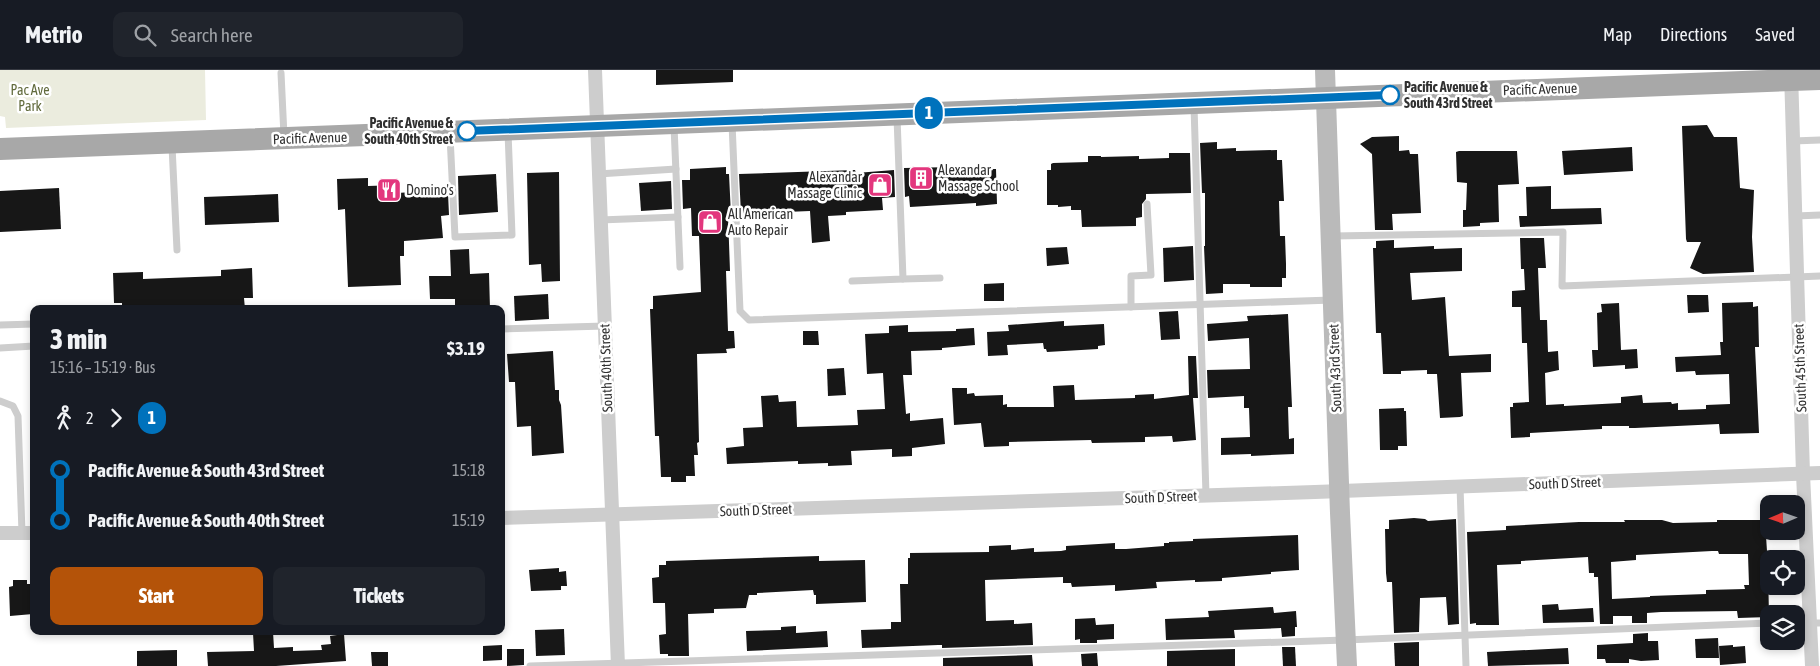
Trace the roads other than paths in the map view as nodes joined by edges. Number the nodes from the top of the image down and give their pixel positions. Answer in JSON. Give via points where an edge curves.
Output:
{"nodes":[{"id":1,"x":595,"y":70,"type":"edge"},
{"id":2,"x":1325,"y":70,"type":"edge"},
{"id":3,"x":282,"y":73,"type":"dead end"},
{"id":4,"x":1791,"y":75,"type":"edge"},
{"id":5,"x":1820,"y":79,"type":"edge"},
{"id":6,"x":1326,"y":98,"type":"junction"},
{"id":7,"x":1194,"y":103,"type":"junction"},
{"id":8,"x":897,"y":114,"type":"junction"},
{"id":9,"x":732,"y":120,"type":"junction"},
{"id":10,"x":674,"y":123,"type":"junction"},
{"id":11,"x":597,"y":126,"type":"junction"},
{"id":12,"x":508,"y":129,"type":"junction"},
{"id":13,"x":450,"y":132,"type":"junction"},
{"id":14,"x":284,"y":139,"type":"junction"},
{"id":15,"x":1820,"y":140,"type":"edge"},
{"id":16,"x":1793,"y":141,"type":"junction"},
{"id":17,"x":172,"y":143,"type":"junction"},
{"id":18,"x":0,"y":149,"type":"edge"},
{"id":19,"x":676,"y":169,"type":"junction"},
{"id":20,"x":598,"y":174,"type":"junction"},
{"id":21,"x":1148,"y":204,"type":"dead end"},
{"id":22,"x":1820,"y":215,"type":"edge"},
{"id":23,"x":1796,"y":216,"type":"junction"},
{"id":24,"x":678,"y":217,"type":"junction"},
{"id":25,"x":600,"y":220,"type":"junction"},
{"id":26,"x":1330,"y":236,"type":"junction"},
{"id":27,"x":177,"y":250,"type":"dead end"},
{"id":28,"x":680,"y":267,"type":"dead end"},
{"id":29,"x":1798,"y":276,"type":"junction"},
{"id":30,"x":1820,"y":276,"type":"edge"},
{"id":31,"x":903,"y":278,"type":"junction"},
{"id":32,"x":940,"y":278,"type":"dead end"},
{"id":33,"x":852,"y":281,"type":"dead end"},
{"id":34,"x":1332,"y":300,"type":"junction"},
{"id":35,"x":1200,"y":305,"type":"junction"},
{"id":36,"x":1131,"y":307,"type":"junction"},
{"id":37,"x":30,"y":324,"type":"edge"},
{"id":38,"x":0,"y":325,"type":"edge"},
{"id":39,"x":605,"y":326,"type":"junction"},
{"id":40,"x":505,"y":329,"type":"edge"},
{"id":41,"x":30,"y":346,"type":"edge"},
{"id":42,"x":0,"y":348,"type":"edge"},
{"id":43,"x":0,"y":402,"type":"edge"},
{"id":44,"x":1803,"y":474,"type":"junction"},
{"id":45,"x":1820,"y":474,"type":"edge"},
{"id":46,"x":1460,"y":486,"type":"junction"},
{"id":47,"x":1339,"y":491,"type":"junction"},
{"id":48,"x":1206,"y":495,"type":"junction"},
{"id":49,"x":612,"y":514,"type":"junction"},
{"id":50,"x":505,"y":518,"type":"edge"},
{"id":51,"x":28,"y":533,"type":"edge"},
{"id":52,"x":0,"y":534,"type":"edge"},
{"id":53,"x":1809,"y":623,"type":"edge"},
{"id":54,"x":1760,"y":624,"type":"edge"},
{"id":55,"x":1465,"y":635,"type":"junction"},
{"id":56,"x":1345,"y":640,"type":"junction"},
{"id":57,"x":618,"y":664,"type":"edge"},
{"id":58,"x":530,"y":666,"type":"edge"},
{"id":59,"x":1347,"y":666,"type":"edge"},
{"id":60,"x":1466,"y":666,"type":"edge"},
{"id":61,"x":1812,"y":666,"type":"edge"}],
"edges":[{"from":1,"to":11,"type":"street","name":"South 40th Street"},
{"from":2,"to":6,"type":"street","name":"South 43rd Street"},
{"from":3,"to":14,"type":"lane"},
{"from":4,"to":5,"type":"main road","name":"Pacific Avenue"},
{"from":4,"to":6,"type":"main road","name":"Pacific Avenue"},
{"from":4,"to":16,"type":"street","name":"South 45th Street"},
{"from":6,"to":7,"type":"main road","name":"Pacific Avenue"},
{"from":6,"to":26,"type":"street","name":"South 43rd Street"},
{"from":7,"to":8,"type":"main road","name":"Pacific Avenue"},
{"from":7,"to":35,"type":"lane"},
{"from":8,"to":9,"type":"main road","name":"Pacific Avenue"},
{"from":8,"to":31,"type":"lane"},
{"from":9,"to":10,"type":"main road","name":"Pacific Avenue"},
{"from":9,"to":36,"type":"lane","via":[[740,312],[749,320]]},
{"from":10,"to":11,"type":"main road","name":"Pacific Avenue"},
{"from":10,"to":19,"type":"lane"},
{"from":11,"to":12,"type":"main road","name":"Pacific Avenue"},
{"from":11,"to":20,"type":"street","name":"South 40th Street"},
{"from":12,"to":13,"type":"main road","name":"Pacific Avenue"},
{"from":12,"to":13,"type":"lane","via":[[512,235],[455,237]]},
{"from":13,"to":14,"type":"main road","name":"Pacific Avenue"},
{"from":14,"to":17,"type":"main road","name":"Pacific Avenue"},
{"from":15,"to":16,"type":"lane"},
{"from":16,"to":23,"type":"street","name":"South 45th Street"},
{"from":17,"to":18,"type":"main road","name":"Pacific Avenue"},
{"from":17,"to":27,"type":"lane"},
{"from":19,"to":20,"type":"lane"},
{"from":19,"to":24,"type":"lane"},
{"from":20,"to":25,"type":"street","name":"South 40th Street"},
{"from":21,"to":36,"type":"lane","via":[[1151,275],[1131,276]]},
{"from":22,"to":23,"type":"lane"},
{"from":23,"to":29,"type":"street","name":"South 45th Street"},
{"from":24,"to":25,"type":"lane"},
{"from":24,"to":28,"type":"lane"},
{"from":25,"to":39,"type":"street","name":"South 40th Street"},
{"from":26,"to":29,"type":"lane","via":[[1563,232],[1562,286]]},
{"from":26,"to":34,"type":"street","name":"South 43rd Street"},
{"from":29,"to":30,"type":"lane"},
{"from":29,"to":44,"type":"street","name":"South 45th Street"},
{"from":31,"to":32,"type":"lane"},
{"from":31,"to":33,"type":"lane"},
{"from":34,"to":35,"type":"lane"},
{"from":34,"to":47,"type":"street","name":"South 43rd Street"},
{"from":35,"to":36,"type":"lane"},
{"from":35,"to":48,"type":"lane"},
{"from":37,"to":38,"type":"lane"},
{"from":39,"to":40,"type":"lane"},
{"from":39,"to":49,"type":"street","name":"South 40th Street"},
{"from":41,"to":42,"type":"lane"},
{"from":43,"to":51,"type":"lane","via":[[13,406],[18,416]]},
{"from":44,"to":45,"type":"street","name":"South D Street"},
{"from":44,"to":46,"type":"street","name":"South D Street"},
{"from":44,"to":53,"type":"street","name":"South 45th Street"},
{"from":46,"to":47,"type":"street","name":"South D Street"},
{"from":46,"to":55,"type":"lane"},
{"from":47,"to":48,"type":"street","name":"South D Street"},
{"from":47,"to":56,"type":"street","name":"South 43rd Street"},
{"from":48,"to":49,"type":"street","name":"South D Street"},
{"from":49,"to":50,"type":"street","name":"South D Street"},
{"from":49,"to":57,"type":"street","name":"South 40th Street"},
{"from":51,"to":52,"type":"street"},
{"from":53,"to":61,"type":"street","name":"South 45th Street"},
{"from":54,"to":55,"type":"lane"},
{"from":55,"to":56,"type":"lane"},
{"from":55,"to":60,"type":"lane"},
{"from":56,"to":57,"type":"lane"},
{"from":56,"to":59,"type":"street","name":"South 43rd Street"},
{"from":57,"to":58,"type":"lane"}]}
